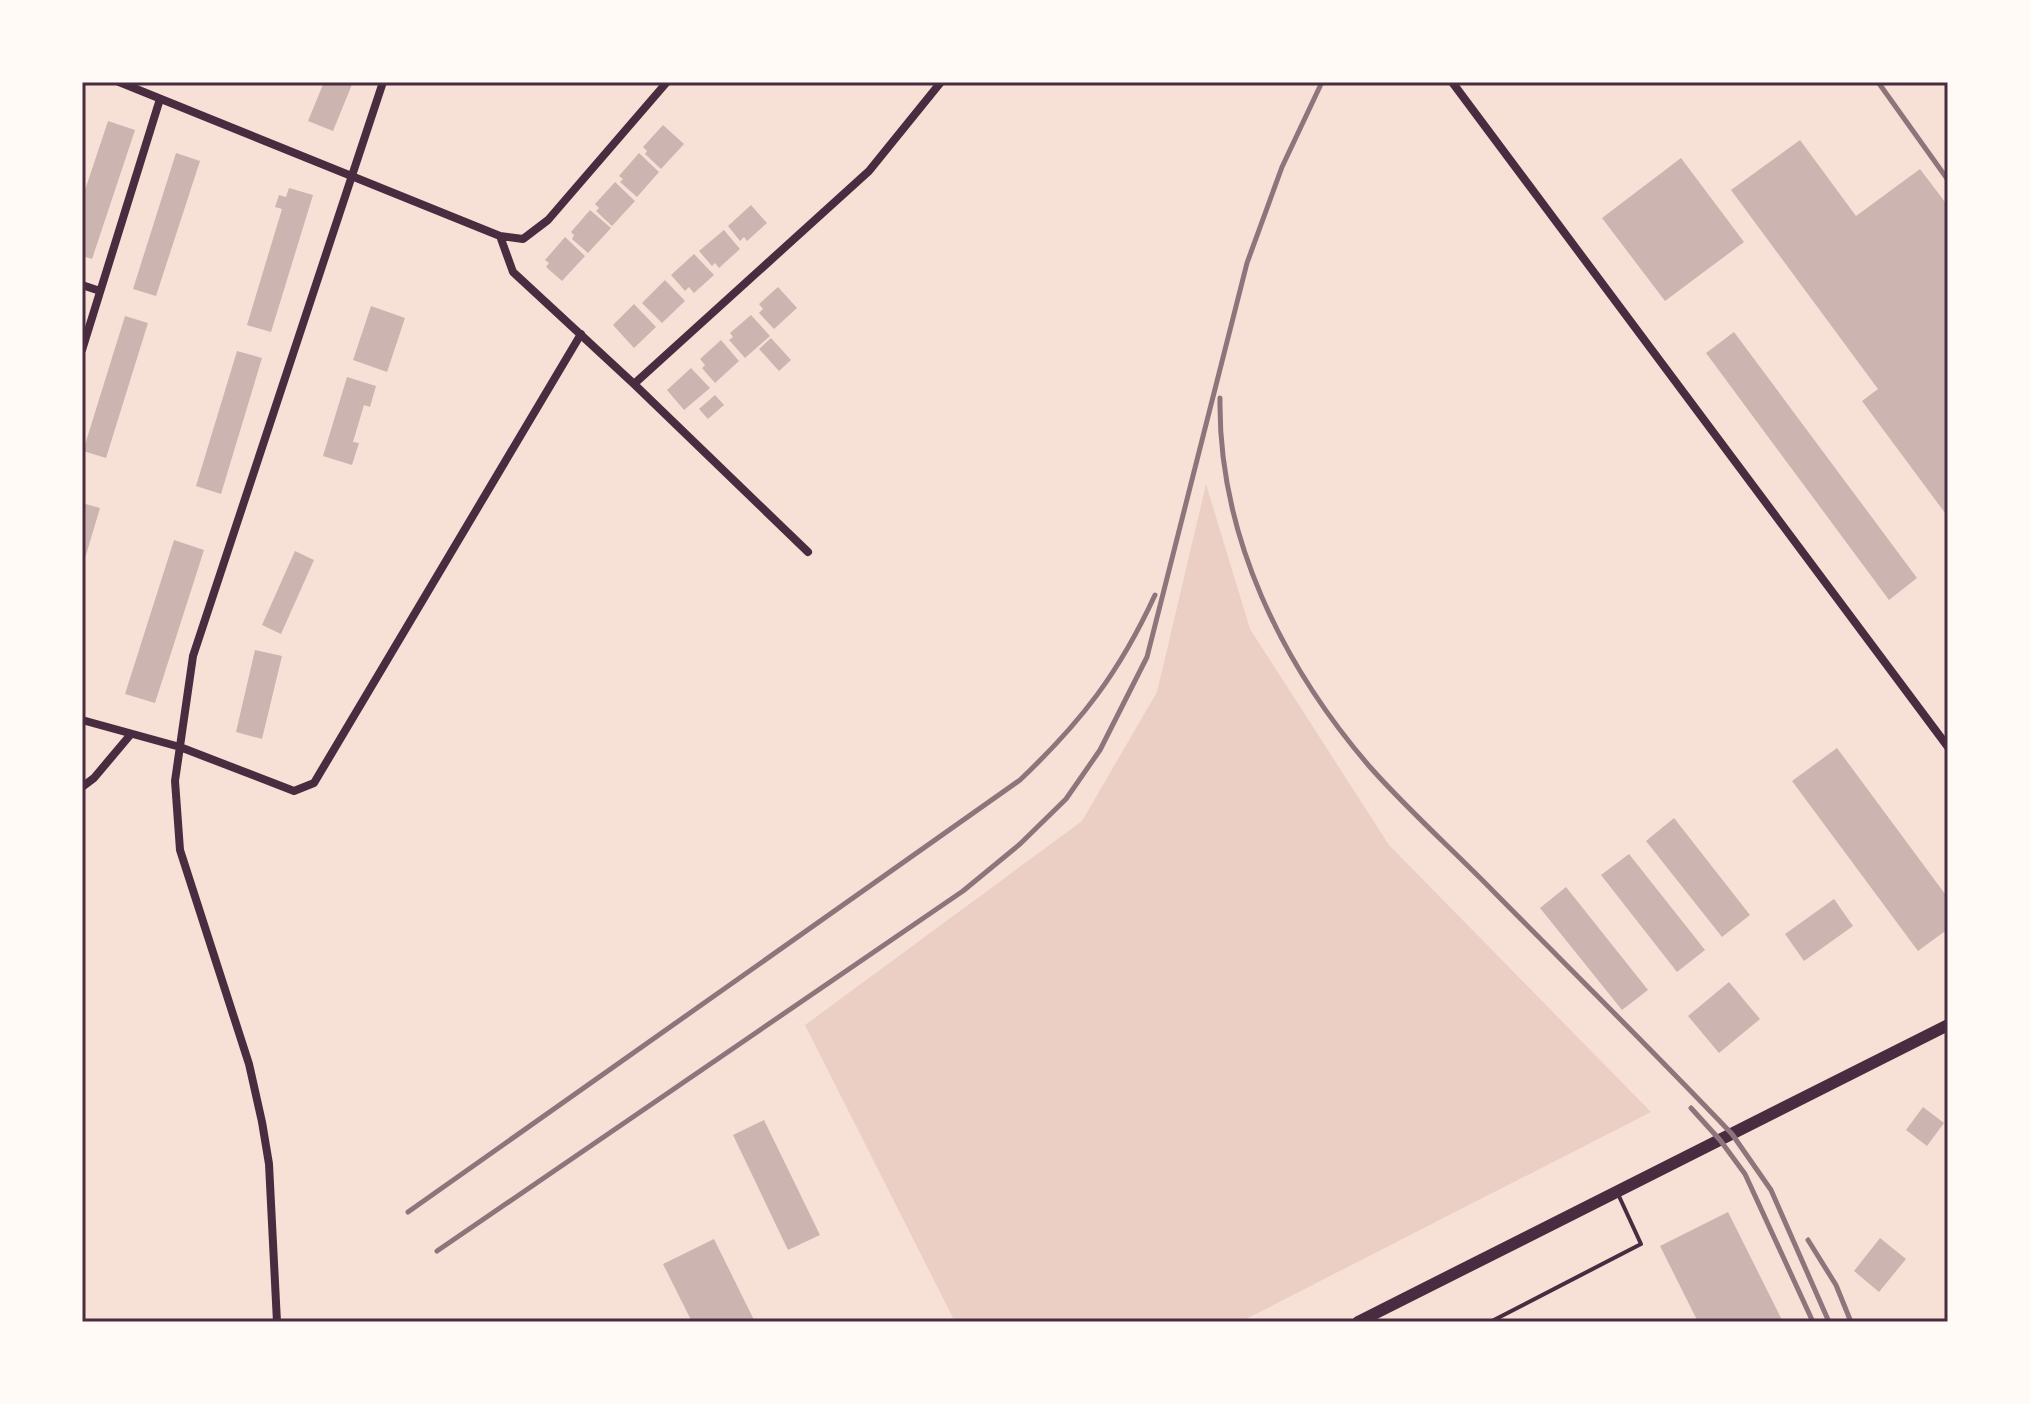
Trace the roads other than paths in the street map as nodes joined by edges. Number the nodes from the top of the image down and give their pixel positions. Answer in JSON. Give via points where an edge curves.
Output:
{"nodes":[{"id":1,"x":119,"y":82,"type":"edge"},
{"id":2,"x":383,"y":82,"type":"edge"},
{"id":3,"x":667,"y":82,"type":"edge"},
{"id":4,"x":941,"y":82,"type":"edge"},
{"id":5,"x":1452,"y":82,"type":"edge"},
{"id":6,"x":160,"y":99,"type":"junction"},
{"id":7,"x":351,"y":177,"type":"junction"},
{"id":8,"x":500,"y":236,"type":"junction"},
{"id":9,"x":82,"y":285,"type":"edge"},
{"id":10,"x":100,"y":291,"type":"junction"},
{"id":11,"x":581,"y":334,"type":"junction"},
{"id":12,"x":82,"y":350,"type":"edge"},
{"id":13,"x":634,"y":384,"type":"junction"},
{"id":14,"x":808,"y":552,"type":"dead end"},
{"id":15,"x":82,"y":720,"type":"edge"},
{"id":16,"x":131,"y":734,"type":"junction"},
{"id":17,"x":180,"y":747,"type":"junction"},
{"id":18,"x":1948,"y":747,"type":"edge"},
{"id":19,"x":82,"y":787,"type":"edge"},
{"id":20,"x":1948,"y":1025,"type":"edge"},
{"id":21,"x":1617,"y":1191,"type":"junction"},
{"id":22,"x":277,"y":1322,"type":"edge"},
{"id":23,"x":1358,"y":1322,"type":"edge"},
{"id":24,"x":1490,"y":1322,"type":"edge"}],
"edges":[{"from":1,"to":6,"type":"street"},
{"from":2,"to":7,"type":"street"},
{"from":3,"to":8,"type":"street","via":[[548,220],[523,239]]},
{"from":4,"to":13,"type":"street","via":[[869,171]]},
{"from":5,"to":18,"type":"street"},
{"from":6,"to":7,"type":"street"},
{"from":6,"to":10,"type":"street"},
{"from":7,"to":8,"type":"street"},
{"from":7,"to":17,"type":"street","via":[[193,656]]},
{"from":8,"to":11,"type":"street","via":[[513,272]]},
{"from":9,"to":10,"type":"street"},
{"from":10,"to":12,"type":"street"},
{"from":11,"to":13,"type":"street"},
{"from":11,"to":17,"type":"street","via":[[314,783],[294,791]]},
{"from":13,"to":14,"type":"street"},
{"from":15,"to":16,"type":"street"},
{"from":16,"to":17,"type":"street"},
{"from":16,"to":19,"type":"street"},
{"from":17,"to":22,"type":"street","via":[[175,781],[180,850],[249,1064],[262,1122]]},
{"from":20,"to":21,"type":"main road"},
{"from":21,"to":23,"type":"main road"},
{"from":21,"to":24,"type":"lane","via":[[1641,1244]]}]}
